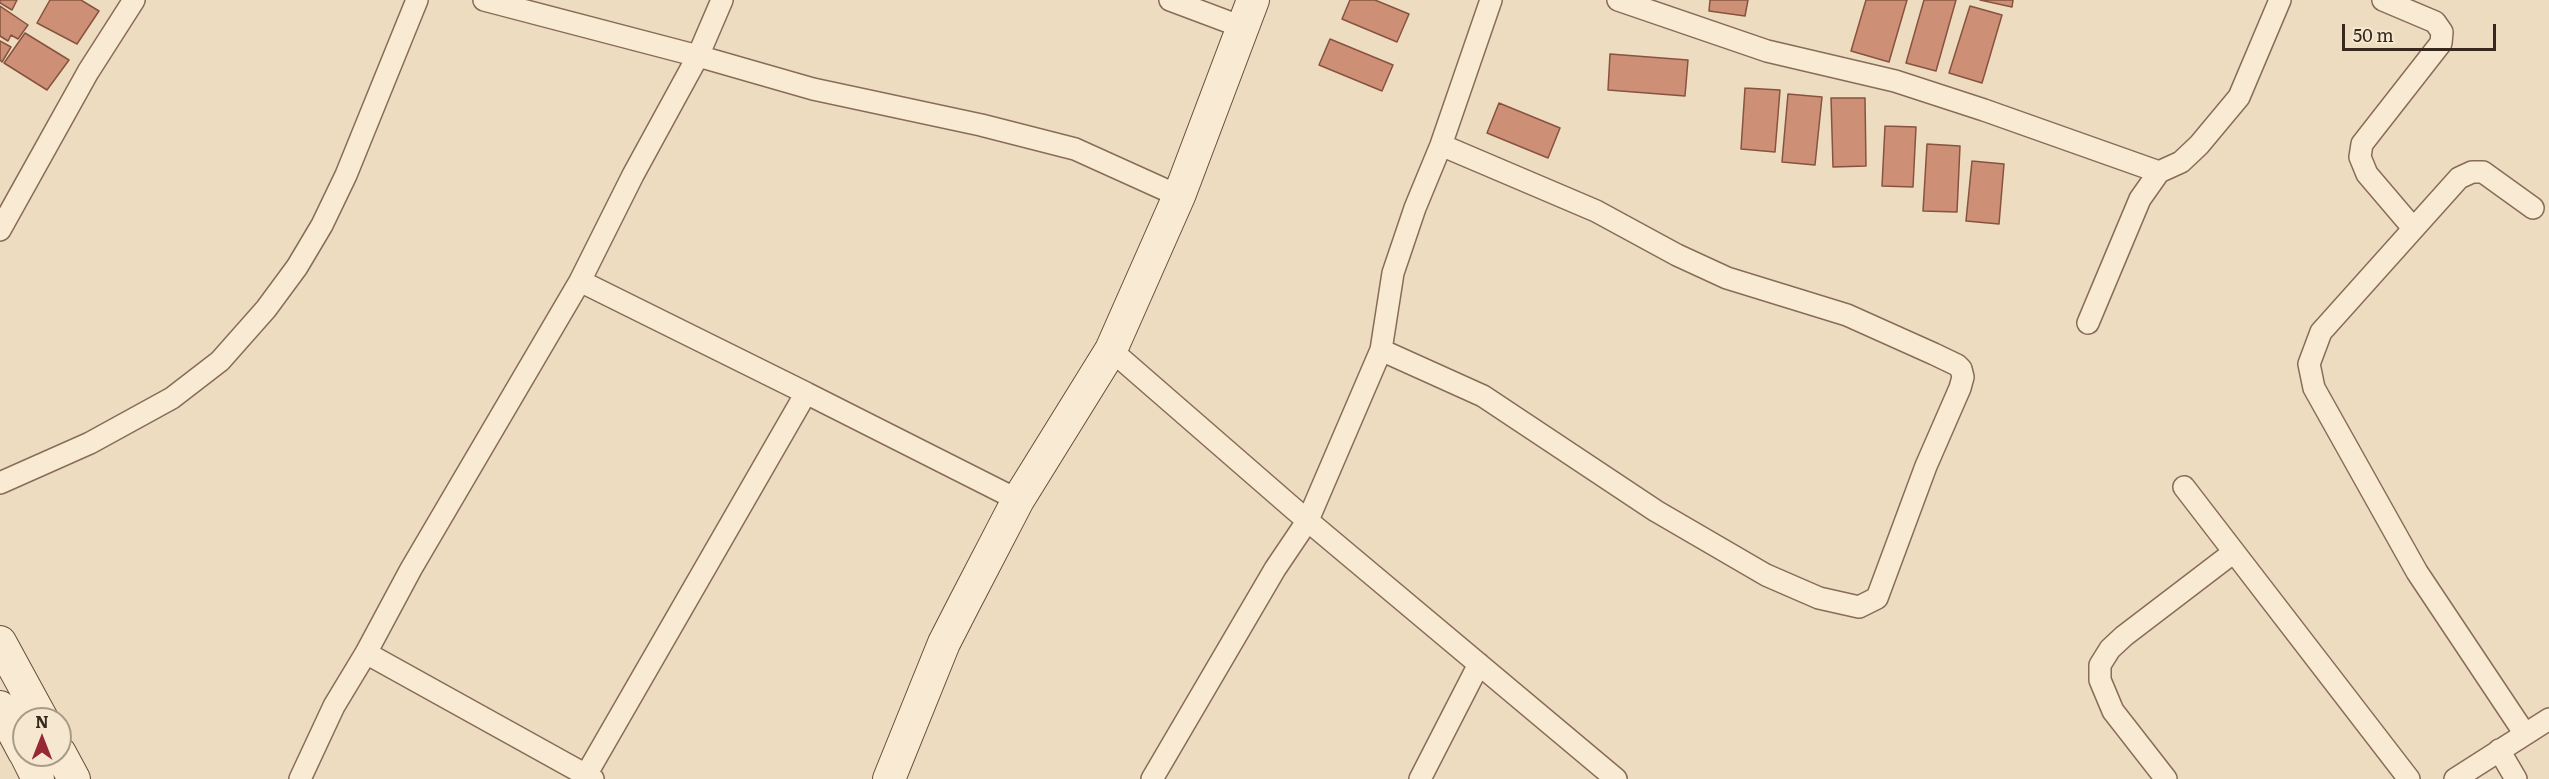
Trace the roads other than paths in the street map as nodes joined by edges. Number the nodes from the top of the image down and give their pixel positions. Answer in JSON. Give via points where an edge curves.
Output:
{"nodes":[{"id":1,"x":134,"y":0,"type":"edge"},
{"id":2,"x":417,"y":0,"type":"edge"},
{"id":3,"x":484,"y":0,"type":"edge"},
{"id":4,"x":722,"y":0,"type":"edge"},
{"id":5,"x":1170,"y":0,"type":"edge"},
{"id":6,"x":1491,"y":0,"type":"edge"},
{"id":7,"x":1618,"y":0,"type":"edge"},
{"id":8,"x":2280,"y":0,"type":"edge"},
{"id":9,"x":2383,"y":0,"type":"edge"},
{"id":10,"x":1248,"y":14,"type":"edge"},
{"id":11,"x":698,"y":56,"type":"junction"},
{"id":12,"x":1441,"y":145,"type":"junction"},
{"id":13,"x":2159,"y":172,"type":"junction"},
{"id":14,"x":1179,"y":195,"type":"junction"},
{"id":15,"x":2533,"y":208,"type":"dead end"},
{"id":16,"x":2413,"y":228,"type":"junction"},
{"id":17,"x":0,"y":230,"type":"edge"},
{"id":18,"x":580,"y":281,"type":"junction"},
{"id":19,"x":2088,"y":323,"type":"dead end"},
{"id":20,"x":1111,"y":350,"type":"junction"},
{"id":21,"x":1381,"y":350,"type":"junction"},
{"id":22,"x":806,"y":393,"type":"junction"},
{"id":23,"x":0,"y":483,"type":"edge"},
{"id":24,"x":2184,"y":487,"type":"dead end"},
{"id":25,"x":1018,"y":500,"type":"junction"},
{"id":26,"x":1308,"y":520,"type":"junction"},
{"id":27,"x":2234,"y":552,"type":"junction"},
{"id":28,"x":0,"y":642,"type":"edge"},
{"id":29,"x":366,"y":653,"type":"junction"},
{"id":30,"x":1479,"y":664,"type":"junction"},
{"id":31,"x":0,"y":707,"type":"edge"},
{"id":32,"x":35,"y":707,"type":"edge"},
{"id":33,"x":2549,"y":719,"type":"edge"},
{"id":34,"x":12,"y":730,"type":"edge"},
{"id":35,"x":2525,"y":734,"type":"junction"},
{"id":36,"x":2499,"y":750,"type":"junction"},
{"id":37,"x":587,"y":778,"type":"edge"},
{"id":38,"x":300,"y":779,"type":"edge"},
{"id":39,"x":889,"y":779,"type":"edge"},
{"id":40,"x":1152,"y":779,"type":"edge"},
{"id":41,"x":1420,"y":779,"type":"edge"},
{"id":42,"x":1616,"y":779,"type":"edge"},
{"id":43,"x":2166,"y":779,"type":"edge"},
{"id":44,"x":2409,"y":779,"type":"edge"},
{"id":45,"x":2455,"y":779,"type":"edge"},
{"id":46,"x":2516,"y":779,"type":"edge"}],
"edges":[{"from":1,"to":17,"type":"street","via":[[88,72]]},
{"from":2,"to":23,"type":"street","via":[[322,225],[266,309],[220,361],[172,398],[90,443]]},
{"from":3,"to":11,"type":"street"},
{"from":4,"to":11,"type":"street"},
{"from":5,"to":10,"type":"street"},
{"from":6,"to":12,"type":"street"},
{"from":7,"to":13,"type":"street","via":[[1767,51],[1906,85]]},
{"from":8,"to":13,"type":"street","via":[[2239,97],[2181,162]]},
{"from":9,"to":16,"type":"street","via":[[2435,22],[2442,32],[2441,43],[2362,144],[2360,157],[2367,174]]},
{"from":10,"to":14,"type":"street"},
{"from":11,"to":14,"type":"street","via":[[813,88],[1075,149]]},
{"from":11,"to":18,"type":"street"},
{"from":12,"to":21,"type":"street","via":[[1393,273]]},
{"from":12,"to":21,"type":"street","via":[[1596,211],[1727,278],[1847,315],[1934,354],[1961,369],[1960,388],[1877,598],[1859,607],[1819,598],[1766,576],[1656,511],[1483,396]]},
{"from":13,"to":19,"type":"street","via":[[2140,199]]},
{"from":14,"to":20,"type":"street"},
{"from":15,"to":16,"type":"street","via":[[2483,172],[2472,172],[2459,178]]},
{"from":16,"to":35,"type":"street","via":[[2321,332],[2309,364],[2314,388],[2417,572]]},
{"from":18,"to":22,"type":"street"},
{"from":18,"to":29,"type":"street"},
{"from":20,"to":25,"type":"street"},
{"from":20,"to":26,"type":"street"},
{"from":21,"to":26,"type":"street"},
{"from":22,"to":25,"type":"street"},
{"from":22,"to":37,"type":"street"},
{"from":24,"to":27,"type":"street"},
{"from":25,"to":39,"type":"street","via":[[944,643]]},
{"from":26,"to":30,"type":"street"},
{"from":26,"to":40,"type":"street"},
{"from":27,"to":43,"type":"street","via":[[2124,636],[2100,665],[2100,680],[2113,711]]},
{"from":27,"to":44,"type":"street"},
{"from":28,"to":32,"type":"street"},
{"from":29,"to":37,"type":"street"},
{"from":29,"to":38,"type":"street","via":[[334,706]]},
{"from":30,"to":41,"type":"street"},
{"from":30,"to":42,"type":"street"},
{"from":31,"to":34,"type":"street"},
{"from":33,"to":35,"type":"street"},
{"from":35,"to":36,"type":"street"},
{"from":36,"to":45,"type":"street"},
{"from":36,"to":46,"type":"street"}]}
